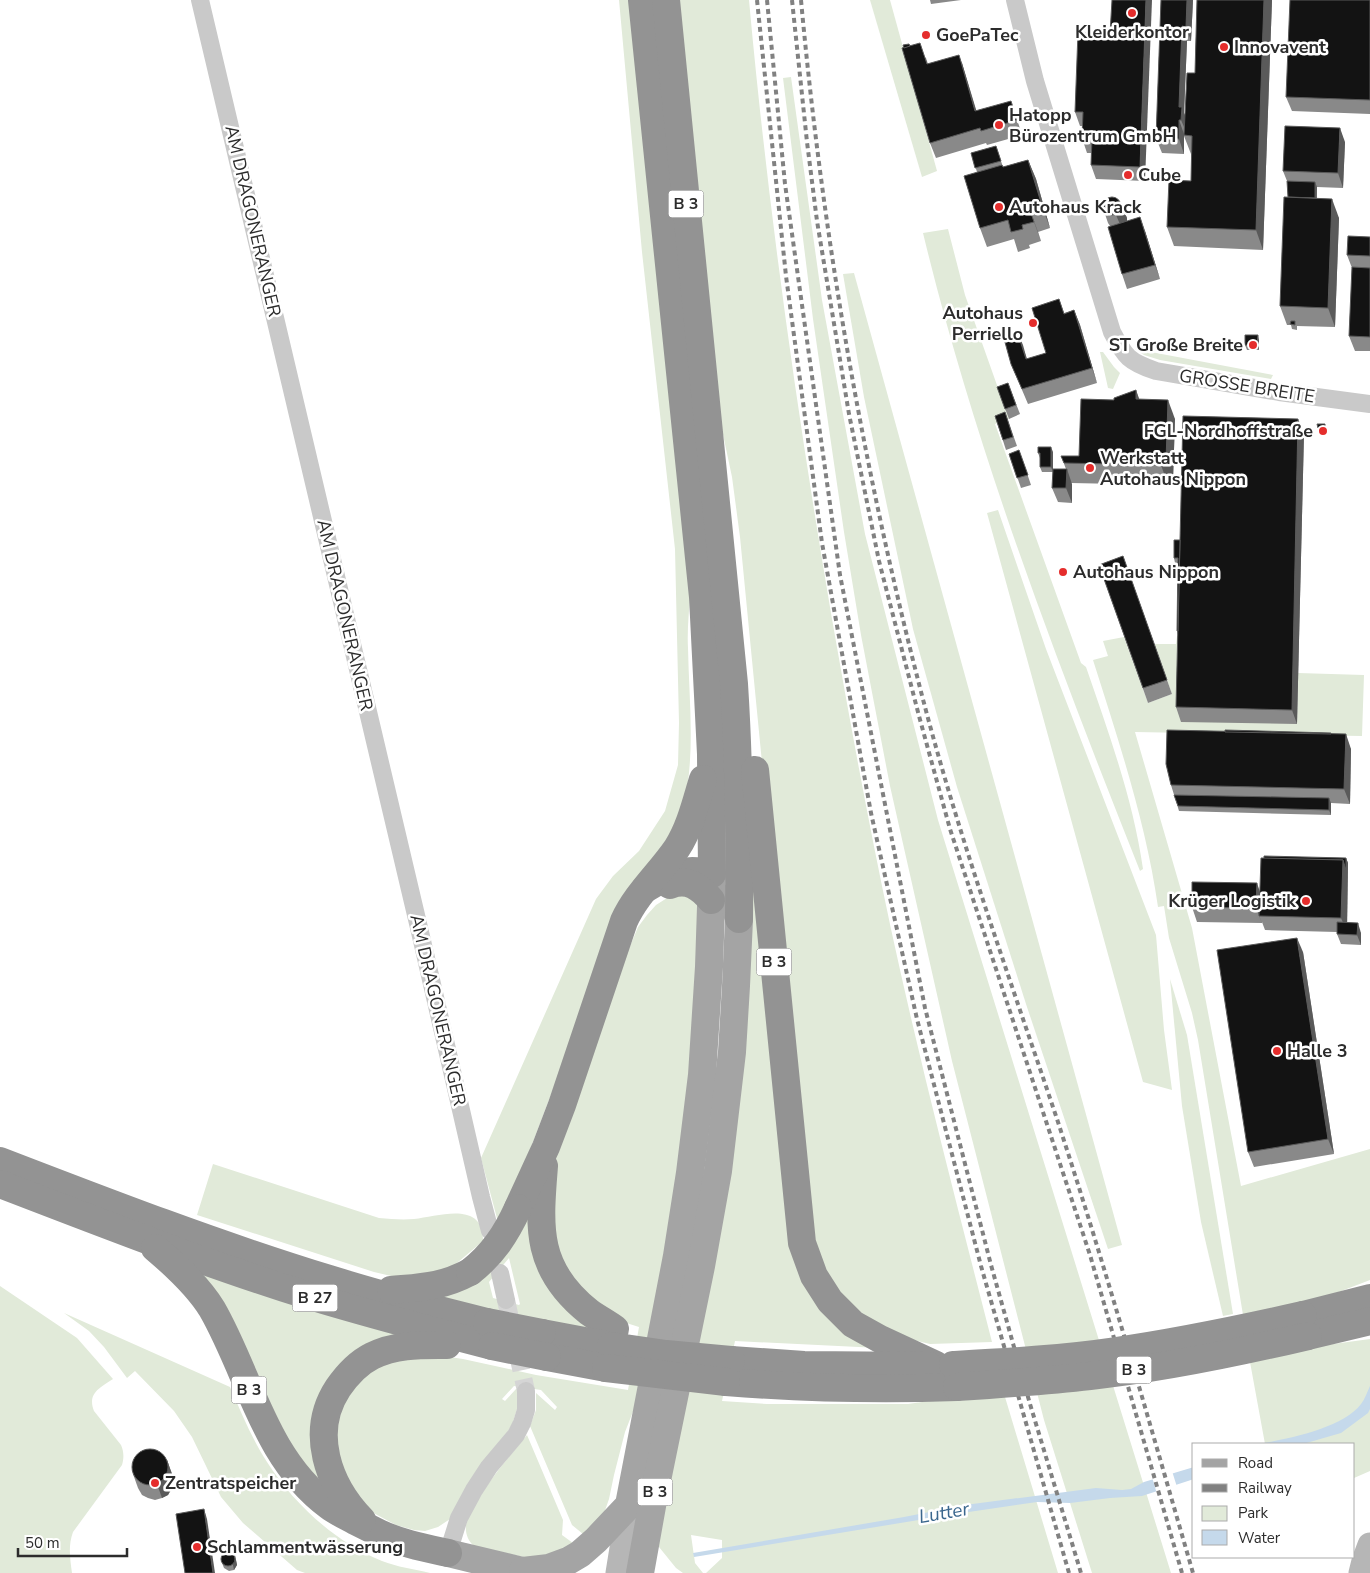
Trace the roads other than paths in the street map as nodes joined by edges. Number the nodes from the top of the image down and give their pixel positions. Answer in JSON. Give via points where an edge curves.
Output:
{"nodes":[{"id":1,"x":200,"y":0,"type":"edge"},
{"id":2,"x":642,"y":0,"type":"edge"},
{"id":3,"x":666,"y":0,"type":"edge"},
{"id":4,"x":1015,"y":0,"type":"edge"},
{"id":5,"x":1370,"y":404,"type":"edge"},
{"id":6,"x":734,"y":684,"type":"junction"},
{"id":7,"x":711,"y":754,"type":"junction"},
{"id":8,"x":712,"y":887,"type":"junction"},
{"id":9,"x":645,"y":889,"type":"junction"},
{"id":10,"x":738,"y":919,"type":"junction"},
{"id":11,"x":616,"y":945,"type":"junction"},
{"id":12,"x":546,"y":1147,"type":"junction"},
{"id":13,"x":0,"y":1161,"type":"edge"},
{"id":14,"x":0,"y":1184,"type":"edge"},
{"id":15,"x":79,"y":1203,"type":"junction"},
{"id":16,"x":490,"y":1231,"type":"dead end"},
{"id":17,"x":144,"y":1240,"type":"junction"},
{"id":18,"x":500,"y":1273,"type":"dead end"},
{"id":19,"x":372,"y":1292,"type":"junction"},
{"id":20,"x":1370,"y":1298,"type":"edge"},
{"id":21,"x":506,"y":1300,"type":"tunnel mouth"},
{"id":22,"x":1364,"y":1324,"type":"edge"},
{"id":23,"x":1305,"y":1326,"type":"junction"},
{"id":24,"x":489,"y":1338,"type":"junction"},
{"id":25,"x":611,"y":1347,"type":"junction"},
{"id":26,"x":728,"y":1371,"type":"junction"},
{"id":27,"x":949,"y":1372,"type":"junction"},
{"id":28,"x":526,"y":1391,"type":"tunnel mouth"},
{"id":29,"x":629,"y":1505,"type":"junction"},
{"id":30,"x":368,"y":1527,"type":"junction"},
{"id":31,"x":1370,"y":1545,"type":"edge"},
{"id":32,"x":448,"y":1554,"type":"junction"},
{"id":33,"x":533,"y":1571,"type":"edge"},
{"id":34,"x":580,"y":1573,"type":"edge"},
{"id":35,"x":618,"y":1573,"type":"edge"},
{"id":36,"x":640,"y":1573,"type":"edge"},
{"id":37,"x":1361,"y":1573,"type":"edge"}],
"edges":[{"from":1,"to":16,"type":"street","name":"AM DRAGONERANGER"},
{"from":2,"to":7,"type":"highway","number":"B 3","via":[[703,597]]},
{"from":3,"to":6,"type":"highway","number":"B 3"},
{"from":4,"to":5,"type":"street","name":"GROSSE BREITE","via":[[1035,81],[1112,332],[1127,357],[1156,370],[1278,392]]},
{"from":6,"to":10,"type":"highway","number":"B 3","via":[[739,759]]},
{"from":6,"to":27,"type":"highway","number":"B 3","via":[[750,740],[756,777],[802,1243],[814,1276],[830,1301],[852,1324]]},
{"from":7,"to":8,"type":"highway","number":"B 3"},
{"from":7,"to":9,"type":"highway","via":[[681,841]]},
{"from":8,"to":9,"type":"highway","via":[[699,871],[682,871]]},
{"from":8,"to":10,"type":"main road","via":[[721,880],[729,889]]},
{"from":8,"to":11,"type":"highway","via":[[703,890],[680,882],[659,891]]},
{"from":8,"to":29,"type":"main road","number":"B 3","via":[[710,967],[690,1173]]},
{"from":9,"to":11,"type":"highway","via":[[626,915]]},
{"from":10,"to":36,"type":"main road","number":"B 3","via":[[732,1052],[718,1171]]},
{"from":11,"to":12,"type":"highway"},
{"from":12,"to":19,"type":"highway","bridge":true,"via":[[507,1230],[485,1260],[470,1272],[440,1285]]},
{"from":12,"to":25,"type":"highway","via":[[541,1229],[547,1256],[556,1277],[590,1313]]},
{"from":13,"to":15,"type":"highway","number":"B 27"},
{"from":14,"to":15,"type":"highway","number":"B 27"},
{"from":15,"to":17,"type":"highway","number":"B 27"},
{"from":15,"to":19,"type":"highway","number":"B 27"},
{"from":17,"to":24,"type":"highway","number":"B 27","via":[[336,1305],[405,1324]]},
{"from":17,"to":30,"type":"highway","number":"B 3","via":[[194,1285],[211,1308],[230,1343],[261,1417],[295,1472],[330,1507]]},
{"from":18,"to":21,"type":"street"},
{"from":19,"to":24,"type":"highway"},
{"from":20,"to":23,"type":"highway","number":"B 3"},
{"from":22,"to":23,"type":"highway","number":"B 3"},
{"from":23,"to":27,"type":"highway","number":"B 3","bridge":true,"via":[[1003,1362]]},
{"from":24,"to":25,"type":"highway","bridge":true,"via":[[544,1345]]},
{"from":24,"to":30,"type":"highway","number":"B 3","via":[[392,1348],[362,1363],[341,1383],[325,1421],[324,1452],[343,1496]]},
{"from":25,"to":26,"type":"highway","number":"B 3","bridge":true},
{"from":25,"to":26,"type":"highway","number":"B 3","bridge":true,"via":[[666,1354]]},
{"from":26,"to":27,"type":"highway","number":"B 3","via":[[845,1389],[896,1389]]},
{"from":28,"to":32,"type":"street","via":[[522,1423],[474,1490],[459,1518]]},
{"from":29,"to":33,"type":"main road","number":"B 3","via":[[591,1545],[568,1560]]},
{"from":29,"to":35,"type":"main road","number":"B 3"},
{"from":30,"to":32,"type":"highway","number":"B 3","via":[[392,1538]]},
{"from":31,"to":37,"type":"main road"},
{"from":32,"to":33,"type":"main road","number":"B 3"},
{"from":33,"to":34,"type":"main road","number":"B 3"}]}
